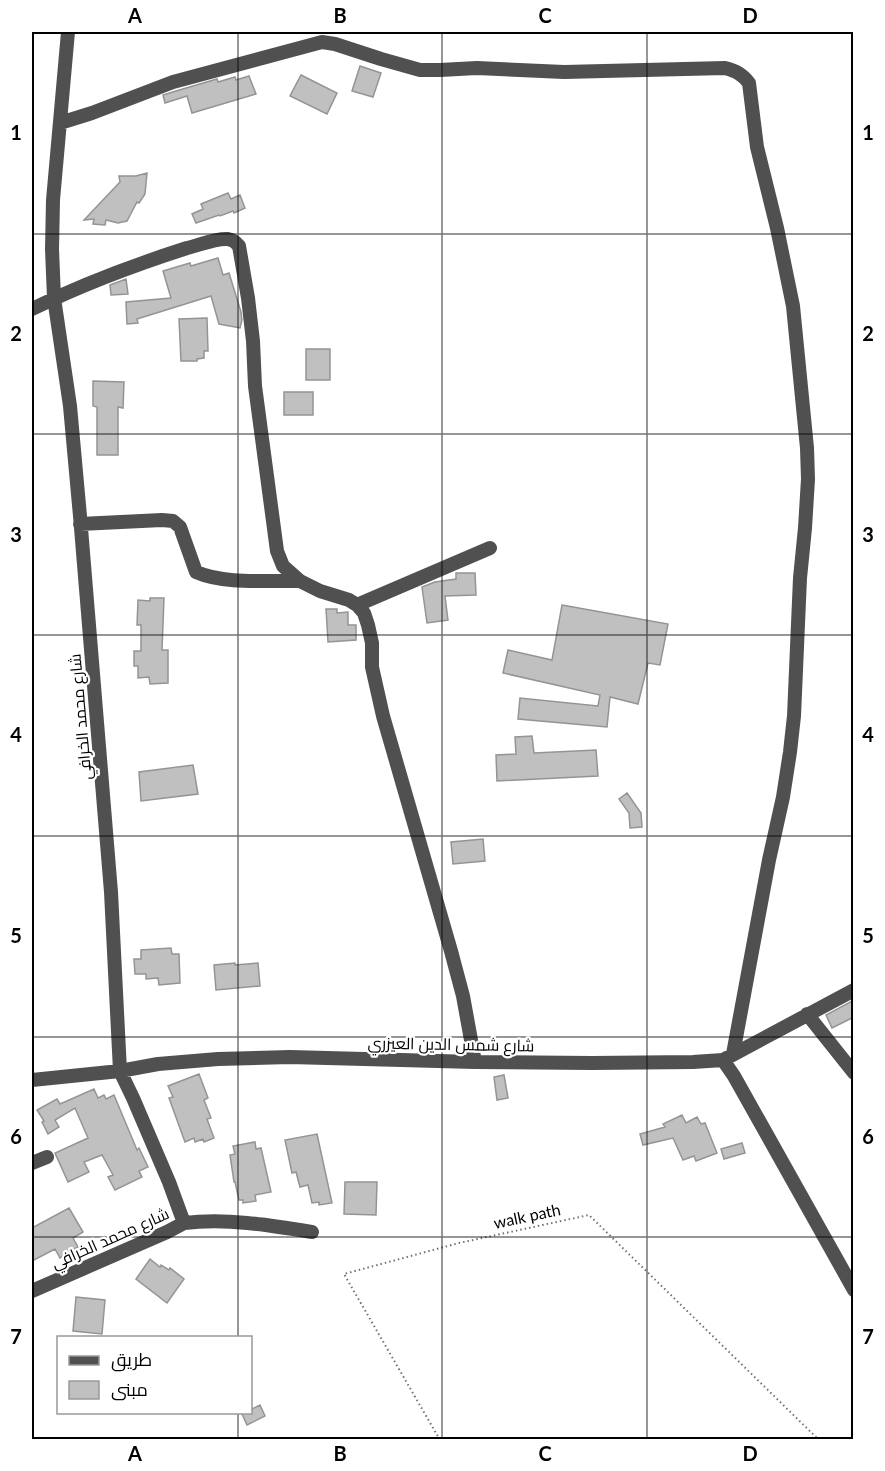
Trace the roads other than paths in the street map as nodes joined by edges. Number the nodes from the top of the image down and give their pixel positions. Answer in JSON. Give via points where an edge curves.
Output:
{"nodes":[{"id":1,"x":68,"y":32,"type":"edge"},
{"id":2,"x":322,"y":37,"type":"edge"},
{"id":3,"x":60,"y":123,"type":"junction"},
{"id":4,"x":54,"y":298,"type":"junction"},
{"id":5,"x":32,"y":309,"type":"edge"},
{"id":6,"x":80,"y":524,"type":"junction"},
{"id":7,"x":490,"y":548,"type":"dead end"},
{"id":8,"x":300,"y":580,"type":"junction"},
{"id":9,"x":357,"y":605,"type":"junction"},
{"id":10,"x":854,"y":990,"type":"edge"},
{"id":11,"x":807,"y":1014,"type":"junction"},
{"id":12,"x":728,"y":1057,"type":"junction"},
{"id":13,"x":476,"y":1062,"type":"junction"},
{"id":14,"x":120,"y":1071,"type":"junction"},
{"id":15,"x":854,"y":1073,"type":"edge"},
{"id":16,"x":32,"y":1080,"type":"edge"},
{"id":17,"x":46,"y":1158,"type":"dead end"},
{"id":18,"x":32,"y":1163,"type":"edge"},
{"id":19,"x":184,"y":1223,"type":"junction"},
{"id":20,"x":312,"y":1232,"type":"dead end"},
{"id":21,"x":854,"y":1290,"type":"edge"},
{"id":22,"x":32,"y":1291,"type":"edge"}],
"edges":[{"from":1,"to":3,"type":"street","name":"شارع محمد الخرافي"},
{"from":2,"to":3,"type":"street","via":[[173,82]]},
{"from":2,"to":12,"type":"street","via":[[420,70],[726,68],[744,76],[748,83],[757,147],[793,306],[808,479],[790,752]]},
{"from":3,"to":4,"type":"street","name":"شارع محمد الخرافي","via":[[53,200]]},
{"from":4,"to":5,"type":"street"},
{"from":4,"to":6,"type":"street","name":"شارع محمد الخرافي","via":[[70,406]]},
{"from":4,"to":8,"type":"street","via":[[142,263],[209,242],[230,239],[237,243],[248,298],[256,397],[277,551],[283,566]]},
{"from":6,"to":8,"type":"street","via":[[173,521],[180,527],[196,572],[221,580]]},
{"from":6,"to":14,"type":"street","name":"شارع محمد الخرافي","via":[[111,892]]},
{"from":7,"to":9,"type":"street"},
{"from":8,"to":9,"type":"street"},
{"from":9,"to":13,"type":"street","via":[[368,625],[383,716],[452,951]]},
{"from":10,"to":11,"type":"street","name":"شارع شمس الدين العيزري"},
{"from":11,"to":12,"type":"street","name":"شارع شمس الدين العيزري"},
{"from":11,"to":15,"type":"street"},
{"from":12,"to":13,"type":"street","name":"شارع شمس الدين العيزري","via":[[693,1062]]},
{"from":12,"to":21,"type":"street","via":[[734,1076]]},
{"from":13,"to":14,"type":"street","name":"شارع شمس الدين العيزري","via":[[290,1057],[218,1059]]},
{"from":14,"to":16,"type":"street","name":"شارع شمس الدين العيزري"},
{"from":14,"to":19,"type":"street","name":"شارع محمد الخرافي"},
{"from":17,"to":18,"type":"street"},
{"from":19,"to":20,"type":"street","via":[[247,1222]]},
{"from":19,"to":22,"type":"street","name":"شارع محمد الخرافي"}]}
